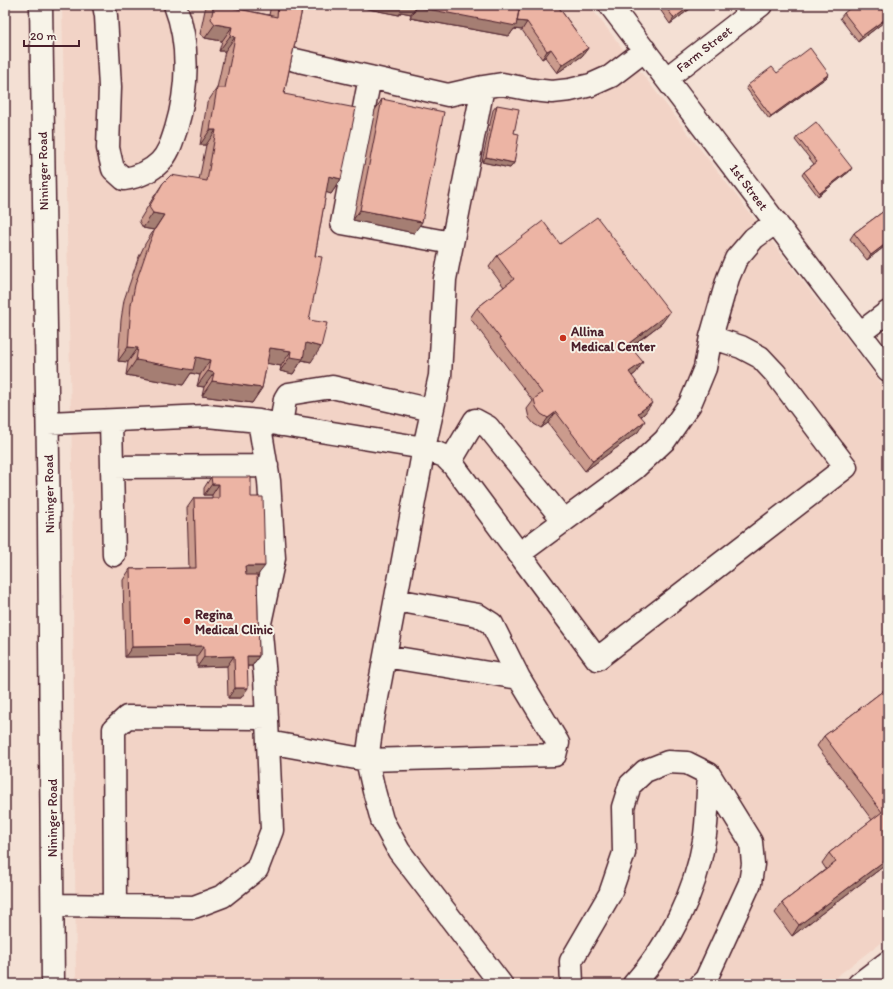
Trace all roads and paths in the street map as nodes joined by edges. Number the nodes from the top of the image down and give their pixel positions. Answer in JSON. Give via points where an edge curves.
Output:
{"nodes":[{"id":1,"x":40,"y":5,"type":"edge"},
{"id":2,"x":104,"y":5,"type":"edge"},
{"id":3,"x":175,"y":5,"type":"edge"},
{"id":4,"x":610,"y":5,"type":"edge"},
{"id":5,"x":761,"y":5,"type":"edge"},
{"id":6,"x":645,"y":50,"type":"junction"},
{"id":7,"x":295,"y":60,"type":"edge"},
{"id":8,"x":370,"y":77,"type":"junction"},
{"id":9,"x":667,"y":78,"type":"junction"},
{"id":10,"x":483,"y":87,"type":"junction"},
{"id":11,"x":776,"y":222,"type":"junction"},
{"id":12,"x":452,"y":244,"type":"junction"},
{"id":13,"x":888,"y":312,"type":"edge"},
{"id":14,"x":860,"y":333,"type":"junction"},
{"id":15,"x":711,"y":337,"type":"junction"},
{"id":16,"x":888,"y":370,"type":"edge"},
{"id":17,"x":432,"y":410,"type":"junction"},
{"id":18,"x":111,"y":421,"type":"junction"},
{"id":19,"x":259,"y":421,"type":"junction"},
{"id":20,"x":48,"y":423,"type":"junction"},
{"id":21,"x":281,"y":425,"type":"junction"},
{"id":22,"x":424,"y":448,"type":"junction"},
{"id":23,"x":450,"y":462,"type":"junction"},
{"id":24,"x":267,"y":466,"type":"junction"},
{"id":25,"x":112,"y":467,"type":"junction"},
{"id":26,"x":564,"y":521,"type":"junction"},
{"id":27,"x":519,"y":554,"type":"junction"},
{"id":28,"x":114,"y":555,"type":"dead end"},
{"id":29,"x":396,"y":600,"type":"junction"},
{"id":30,"x":385,"y":656,"type":"junction"},
{"id":31,"x":519,"y":678,"type":"junction"},
{"id":32,"x":267,"y":718,"type":"junction"},
{"id":33,"x":268,"y":742,"type":"junction"},
{"id":34,"x":367,"y":760,"type":"junction"},
{"id":35,"x":709,"y":774,"type":"junction"},
{"id":36,"x":53,"y":905,"type":"junction"},
{"id":37,"x":115,"y":906,"type":"junction"},
{"id":38,"x":888,"y":962,"type":"edge"},
{"id":39,"x":54,"y":984,"type":"edge"},
{"id":40,"x":501,"y":984,"type":"edge"},
{"id":41,"x":572,"y":984,"type":"edge"},
{"id":42,"x":634,"y":984,"type":"edge"},
{"id":43,"x":701,"y":984,"type":"edge"},
{"id":44,"x":859,"y":984,"type":"edge"}],
"edges":[{"from":1,"to":20,"type":"street","name":"Nininger Road"},
{"from":2,"to":3,"type":"street","via":[[110,87],[108,148],[113,170],[124,179],[147,172],[160,162],[169,149],[181,111],[185,54],[182,29]]},
{"from":4,"to":6,"type":"street","name":"1st Street"},
{"from":5,"to":9,"type":"street","name":"Farm Street"},
{"from":6,"to":9,"type":"street","name":"1st Street"},
{"from":6,"to":10,"type":"street","via":[[611,76],[592,85],[552,92],[502,84]]},
{"from":7,"to":8,"type":"street"},
{"from":8,"to":10,"type":"street","via":[[448,96]]},
{"from":8,"to":12,"type":"street","via":[[342,224]]},
{"from":9,"to":11,"type":"street","name":"1st Street"},
{"from":10,"to":12,"type":"street"},
{"from":11,"to":14,"type":"street","name":"1st Street"},
{"from":11,"to":15,"type":"street","via":[[754,238],[736,259]]},
{"from":12,"to":17,"type":"street","via":[[445,278],[440,376]]},
{"from":13,"to":14,"type":"street"},
{"from":14,"to":16,"type":"street","name":"1st Street"},
{"from":15,"to":26,"type":"street","via":[[705,368],[690,404],[665,440],[634,469]]},
{"from":15,"to":27,"type":"street","via":[[741,347],[760,358],[775,373],[846,467],[597,659]]},
{"from":17,"to":21,"type":"street","via":[[332,387],[288,394],[284,399]]},
{"from":17,"to":22,"type":"street"},
{"from":18,"to":19,"type":"street","via":[[207,416]]},
{"from":18,"to":20,"type":"street"},
{"from":18,"to":25,"type":"street"},
{"from":19,"to":21,"type":"street"},
{"from":19,"to":24,"type":"street"},
{"from":20,"to":36,"type":"street","name":"Nininger Road"},
{"from":21,"to":22,"type":"street"},
{"from":22,"to":23,"type":"street","via":[[444,456]]},
{"from":22,"to":29,"type":"street"},
{"from":23,"to":26,"type":"street","via":[[475,420],[488,427]]},
{"from":23,"to":27,"type":"street"},
{"from":24,"to":25,"type":"street"},
{"from":24,"to":32,"type":"street","via":[[274,558],[260,623]]},
{"from":25,"to":28,"type":"street"},
{"from":26,"to":27,"type":"street"},
{"from":29,"to":30,"type":"street"},
{"from":29,"to":31,"type":"street","via":[[478,615],[492,624]]},
{"from":30,"to":31,"type":"street"},
{"from":30,"to":34,"type":"street"},
{"from":31,"to":34,"type":"street","via":[[558,743],[555,755]]},
{"from":32,"to":33,"type":"street"},
{"from":32,"to":37,"type":"street","via":[[127,717],[114,729]]},
{"from":33,"to":34,"type":"street"},
{"from":33,"to":37,"type":"street","via":[[272,830],[257,869],[223,896],[194,907]]},
{"from":34,"to":40,"type":"street","via":[[382,820],[400,851]]},
{"from":35,"to":41,"type":"street","via":[[687,764],[668,762],[645,771],[630,785],[623,808],[624,853],[610,894],[571,961]]},
{"from":35,"to":42,"type":"street","via":[[704,840],[690,893],[670,936]]},
{"from":35,"to":43,"type":"street","via":[[751,842],[753,864],[750,883],[706,979]]},
{"from":36,"to":37,"type":"street"},
{"from":36,"to":39,"type":"street","name":"Nininger Road"},
{"from":38,"to":44,"type":"street"}]}
